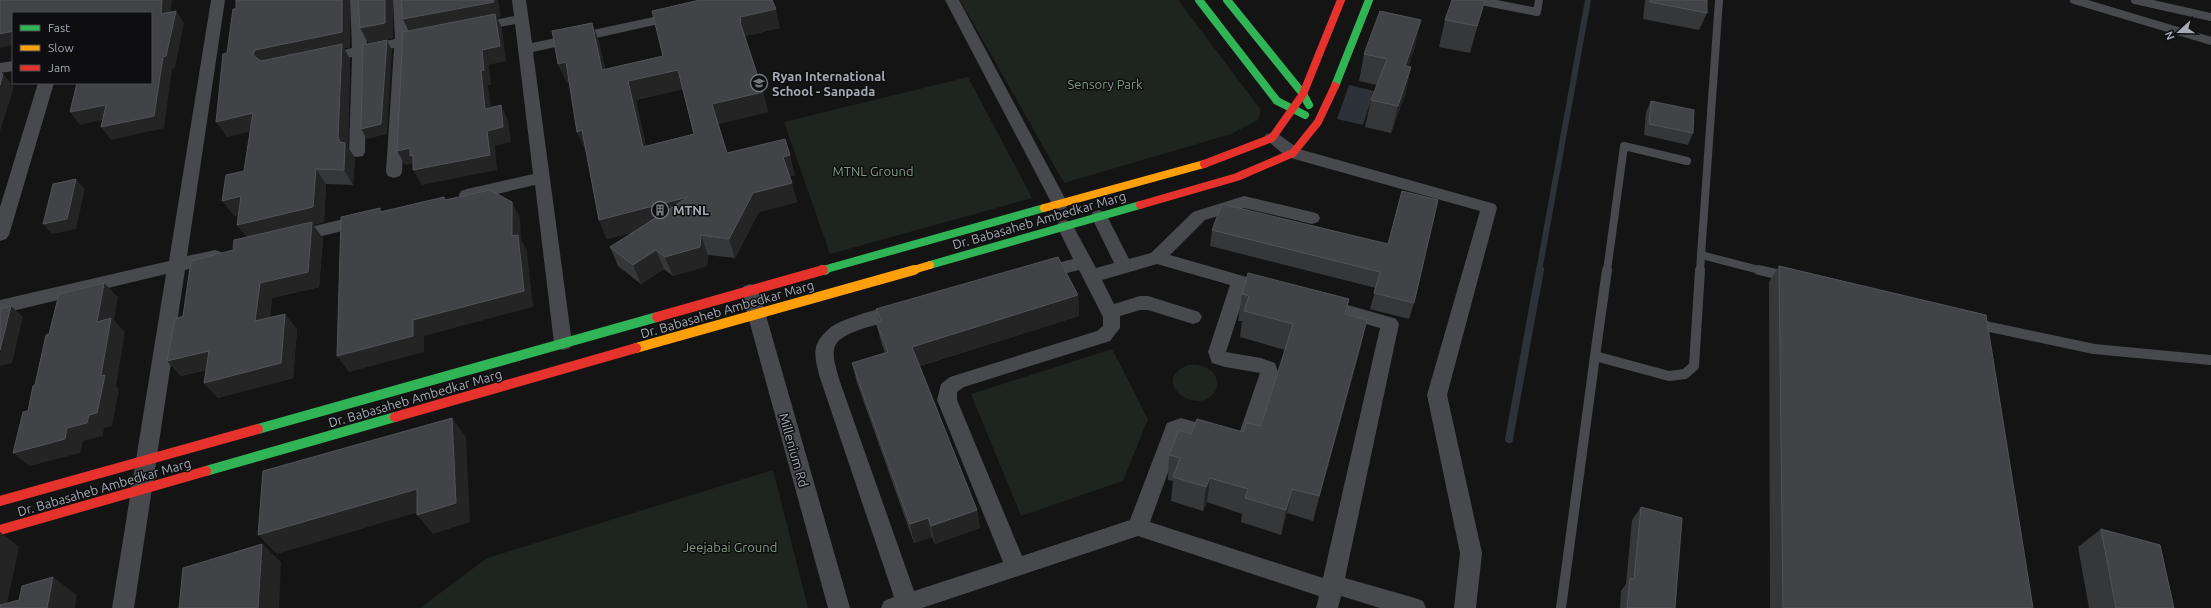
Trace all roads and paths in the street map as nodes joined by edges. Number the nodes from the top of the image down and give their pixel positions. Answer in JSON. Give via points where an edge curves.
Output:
{"nodes":[{"id":1,"x":218,"y":0,"type":"edge"},
{"id":2,"x":357,"y":0,"type":"edge"},
{"id":3,"x":400,"y":0,"type":"edge"},
{"id":4,"x":519,"y":0,"type":"edge"},
{"id":5,"x":952,"y":0,"type":"edge"},
{"id":6,"x":1199,"y":0,"type":"edge"},
{"id":7,"x":1227,"y":0,"type":"edge"},
{"id":8,"x":1341,"y":0,"type":"edge"},
{"id":9,"x":1369,"y":0,"type":"edge"},
{"id":10,"x":1476,"y":0,"type":"edge"},
{"id":11,"x":1539,"y":0,"type":"edge"},
{"id":12,"x":1719,"y":0,"type":"edge"},
{"id":13,"x":2074,"y":0,"type":"edge"},
{"id":14,"x":2135,"y":0,"type":"edge"},
{"id":15,"x":694,"y":12,"type":"edge"},
{"id":16,"x":2211,"y":17,"type":"edge"},
{"id":17,"x":521,"y":19,"type":"junction"},
{"id":18,"x":462,"y":31,"type":"edge"},
{"id":19,"x":432,"y":36,"type":"edge"},
{"id":20,"x":2211,"y":41,"type":"edge"},
{"id":21,"x":402,"y":42,"type":"junction"},
{"id":22,"x":526,"y":49,"type":"junction"},
{"id":23,"x":360,"y":52,"type":"junction"},
{"id":24,"x":308,"y":62,"type":"edge"},
{"id":25,"x":12,"y":66,"type":"edge"},
{"id":26,"x":0,"y":68,"type":"edge"},
{"id":27,"x":46,"y":84,"type":"edge"},
{"id":28,"x":1303,"y":94,"type":"junction"},
{"id":29,"x":1292,"y":108,"type":"junction"},
{"id":30,"x":1318,"y":122,"type":"junction"},
{"id":31,"x":1272,"y":138,"type":"junction"},
{"id":32,"x":357,"y":152,"type":"dead end"},
{"id":33,"x":1293,"y":154,"type":"junction"},
{"id":34,"x":1687,"y":161,"type":"dead end"},
{"id":35,"x":394,"y":172,"type":"dead end"},
{"id":36,"x":542,"y":178,"type":"junction"},
{"id":37,"x":451,"y":199,"type":"edge"},
{"id":38,"x":1060,"y":204,"type":"junction"},
{"id":39,"x":382,"y":216,"type":"edge"},
{"id":40,"x":1099,"y":216,"type":"junction"},
{"id":41,"x":1312,"y":218,"type":"dead end"},
{"id":42,"x":1066,"y":226,"type":"junction"},
{"id":43,"x":0,"y":235,"type":"edge"},
{"id":44,"x":275,"y":241,"type":"edge"},
{"id":45,"x":229,"y":252,"type":"edge"},
{"id":46,"x":1701,"y":255,"type":"junction"},
{"id":47,"x":1156,"y":258,"type":"junction"},
{"id":48,"x":176,"y":265,"type":"junction"},
{"id":49,"x":1124,"y":268,"type":"junction"},
{"id":50,"x":1087,"y":269,"type":"junction"},
{"id":51,"x":1024,"y":278,"type":"edge"},
{"id":52,"x":1792,"y":278,"type":"edge"},
{"id":53,"x":1240,"y":282,"type":"junction"},
{"id":54,"x":750,"y":291,"type":"junction"},
{"id":55,"x":1285,"y":295,"type":"edge"},
{"id":56,"x":1308,"y":301,"type":"edge"},
{"id":57,"x":0,"y":307,"type":"edge"},
{"id":58,"x":920,"y":307,"type":"edge"},
{"id":59,"x":1109,"y":312,"type":"junction"},
{"id":60,"x":756,"y":314,"type":"junction"},
{"id":61,"x":1193,"y":317,"type":"dead end"},
{"id":62,"x":1965,"y":321,"type":"edge"},
{"id":63,"x":563,"y":343,"type":"junction"},
{"id":64,"x":1596,"y":356,"type":"junction"},
{"id":65,"x":2211,"y":360,"type":"edge"},
{"id":66,"x":145,"y":460,"type":"junction"},
{"id":67,"x":140,"y":490,"type":"junction"},
{"id":68,"x":0,"y":501,"type":"edge"},
{"id":69,"x":1138,"y":528,"type":"junction"},
{"id":70,"x":0,"y":530,"type":"edge"},
{"id":71,"x":1016,"y":567,"type":"junction"},
{"id":72,"x":1330,"y":594,"type":"edge"},
{"id":73,"x":899,"y":606,"type":"edge"},
{"id":74,"x":123,"y":608,"type":"edge"},
{"id":75,"x":839,"y":608,"type":"edge"},
{"id":76,"x":1415,"y":608,"type":"edge"},
{"id":77,"x":1465,"y":608,"type":"edge"},
{"id":78,"x":1561,"y":608,"type":"edge"}],
"edges":[{"from":1,"to":48,"type":"street"},
{"from":2,"to":23,"type":"street"},
{"from":3,"to":21,"type":"street"},
{"from":4,"to":17,"type":"street"},
{"from":5,"to":38,"type":"street"},
{"from":6,"to":29,"type":"main road","via":[[1277,100]]},
{"from":7,"to":28,"type":"main road"},
{"from":8,"to":28,"type":"main road"},
{"from":9,"to":30,"type":"main road","name":"Dr. Babasaheb Ambedkar Marg","via":[[1330,100]]},
{"from":10,"to":11,"type":"lane","via":[[1537,12]]},
{"from":12,"to":46,"type":"lane"},
{"from":13,"to":20,"type":"lane"},
{"from":14,"to":16,"type":"lane"},
{"from":15,"to":22,"type":"street"},
{"from":17,"to":18,"type":"street"},
{"from":17,"to":22,"type":"street"},
{"from":19,"to":21,"type":"street"},
{"from":21,"to":23,"type":"street"},
{"from":21,"to":35,"type":"street"},
{"from":22,"to":36,"type":"street"},
{"from":23,"to":24,"type":"street"},
{"from":23,"to":32,"type":"street"},
{"from":25,"to":26,"type":"street"},
{"from":27,"to":43,"type":"street"},
{"from":28,"to":29,"type":"main road"},
{"from":28,"to":30,"type":"main road"},
{"from":29,"to":30,"type":"main road"},
{"from":29,"to":31,"type":"main road"},
{"from":30,"to":33,"type":"main road","name":"Dr. Babasaheb Ambedkar Marg"},
{"from":31,"to":33,"type":"street"},
{"from":31,"to":38,"type":"main road","name":"Dr. Babasaheb Ambedkar Marg","via":[[1224,158]]},
{"from":33,"to":40,"type":"main road","name":"Dr. Babasaheb Ambedkar Marg","via":[[1237,177]]},
{"from":33,"to":77,"type":"street","via":[[1489,208],[1437,395],[1471,553]]},
{"from":34,"to":64,"type":"lane","via":[[1624,146]]},
{"from":36,"to":37,"type":"street"},
{"from":36,"to":63,"type":"street"},
{"from":38,"to":54,"type":"main road","name":"Dr. Babasaheb Ambedkar Marg"},
{"from":39,"to":44,"type":"street"},
{"from":40,"to":42,"type":"main road","name":"Dr. Babasaheb Ambedkar Marg"},
{"from":40,"to":49,"type":"street"},
{"from":41,"to":47,"type":"street","via":[[1244,202],[1199,216]]},
{"from":42,"to":50,"type":"street"},
{"from":42,"to":60,"type":"main road","name":"Dr. Babasaheb Ambedkar Marg"},
{"from":45,"to":48,"type":"street"},
{"from":46,"to":52,"type":"lane"},
{"from":46,"to":64,"type":"lane","via":[[1694,366],[1684,374],[1669,376]]},
{"from":47,"to":49,"type":"street"},
{"from":47,"to":53,"type":"street"},
{"from":48,"to":57,"type":"street"},
{"from":48,"to":66,"type":"street"},
{"from":49,"to":50,"type":"street"},
{"from":50,"to":51,"type":"street"},
{"from":50,"to":59,"type":"street"},
{"from":53,"to":55,"type":"street"},
{"from":53,"to":69,"type":"street","via":[[1217,352],[1219,358],[1268,368],[1270,375],[1248,436],[1236,441],[1181,426],[1174,429]]},
{"from":54,"to":60,"type":"street","name":"Millenium Rd"},
{"from":54,"to":63,"type":"main road","name":"Dr. Babasaheb Ambedkar Marg"},
{"from":56,"to":72,"type":"street","via":[[1390,324]]},
{"from":58,"to":73,"type":"street","via":[[844,329],[833,335],[826,344],[825,359],[830,379]]},
{"from":59,"to":61,"type":"street","via":[[1148,303]]},
{"from":59,"to":71,"type":"street","via":[[1113,326],[1110,332],[1103,336],[957,382],[948,389],[947,400]]},
{"from":60,"to":67,"type":"main road","name":"Dr. Babasaheb Ambedkar Marg"},
{"from":60,"to":75,"type":"street","name":"Millenium Rd"},
{"from":62,"to":65,"type":"lane","via":[[2094,349]]},
{"from":63,"to":66,"type":"main road","name":"Dr. Babasaheb Ambedkar Marg"},
{"from":64,"to":78,"type":"lane"},
{"from":66,"to":67,"type":"street"},
{"from":66,"to":68,"type":"main road","name":"Dr. Babasaheb Ambedkar Marg"},
{"from":67,"to":70,"type":"main road","name":"Dr. Babasaheb Ambedkar Marg"},
{"from":67,"to":74,"type":"street"},
{"from":69,"to":71,"type":"street"},
{"from":69,"to":72,"type":"street"},
{"from":71,"to":73,"type":"street"},
{"from":72,"to":76,"type":"street"}]}
